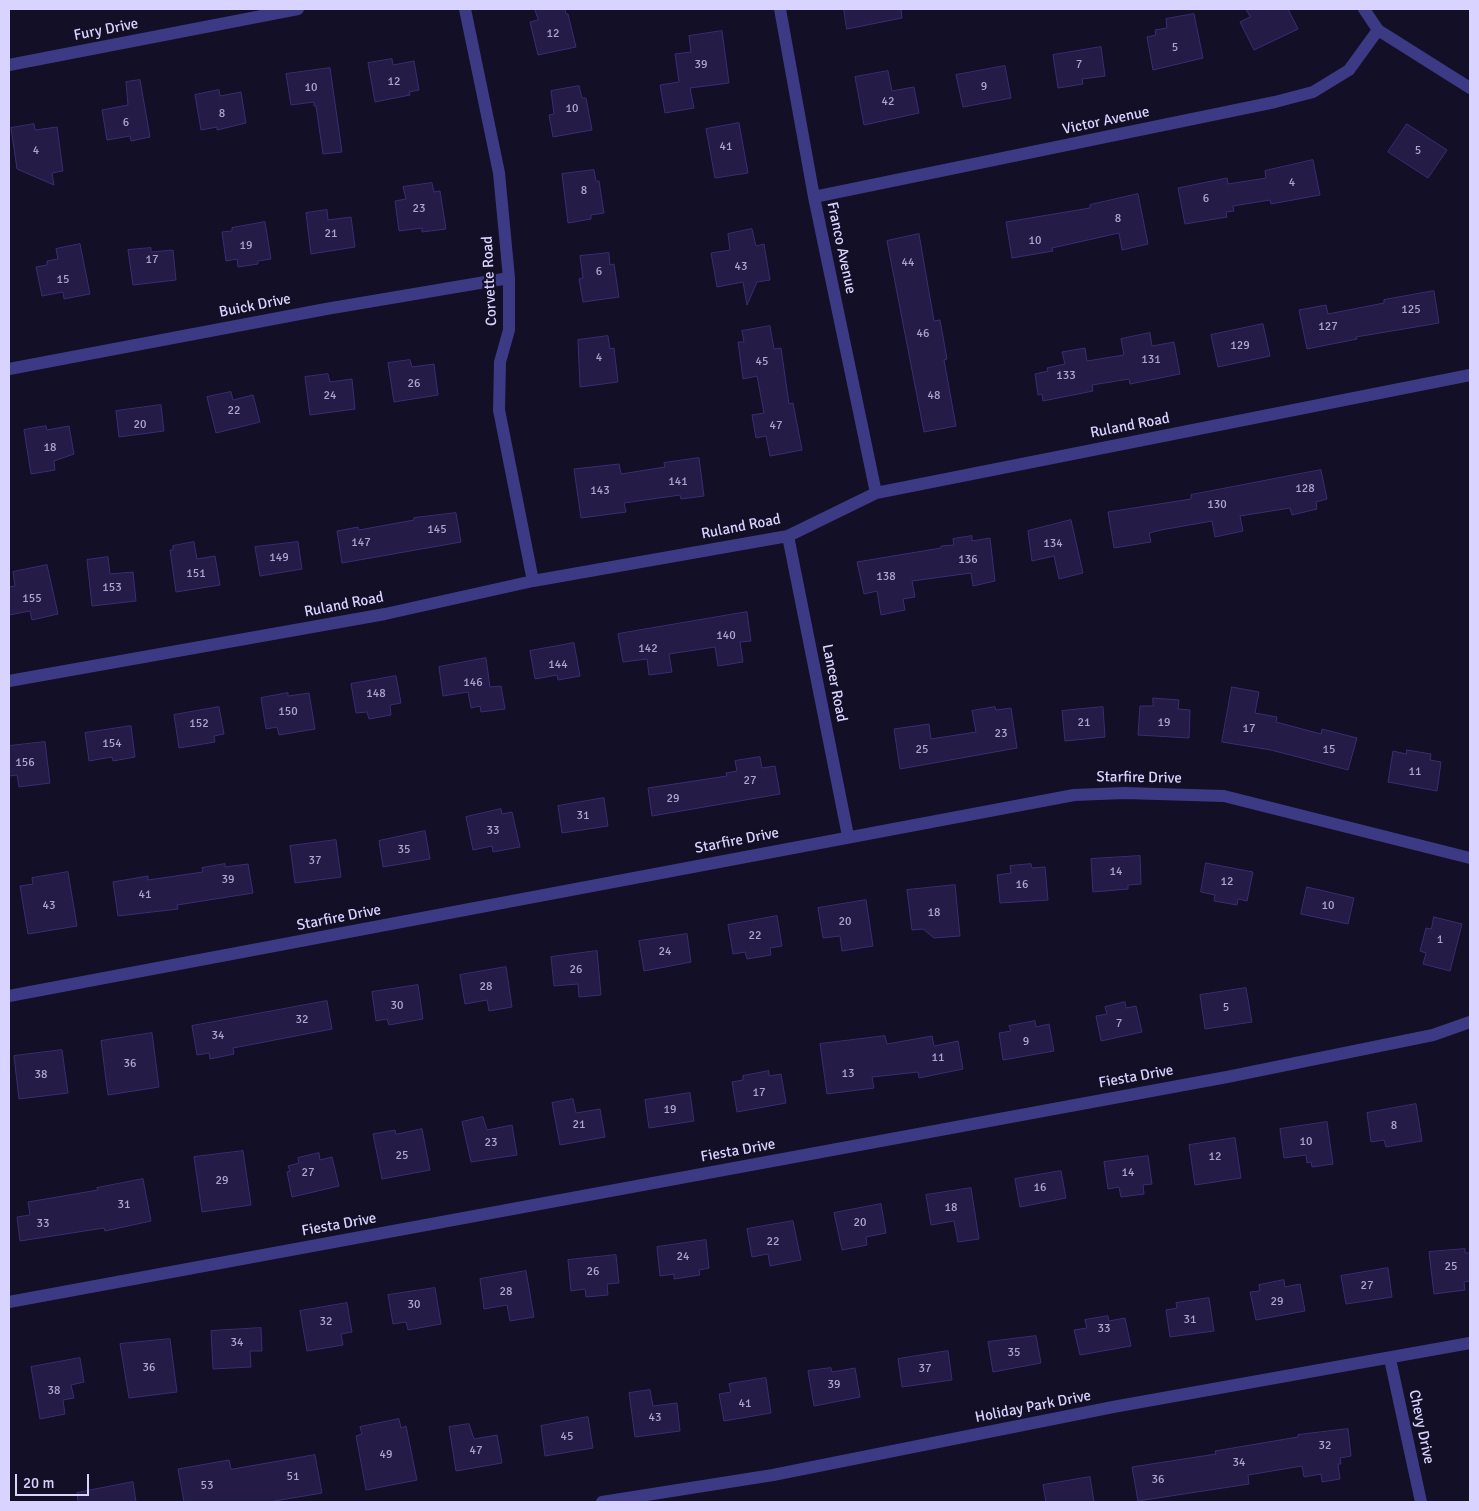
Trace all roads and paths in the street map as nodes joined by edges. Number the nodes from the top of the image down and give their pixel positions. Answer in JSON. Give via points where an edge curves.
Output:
{"nodes":[{"id":1,"x":298,"y":9,"type":"edge"},
{"id":2,"x":465,"y":9,"type":"edge"},
{"id":3,"x":780,"y":9,"type":"edge"},
{"id":4,"x":1364,"y":9,"type":"edge"},
{"id":5,"x":1378,"y":30,"type":"junction"},
{"id":6,"x":9,"y":65,"type":"edge"},
{"id":7,"x":1470,"y":88,"type":"edge"},
{"id":8,"x":814,"y":197,"type":"junction"},
{"id":9,"x":509,"y":278,"type":"junction"},
{"id":10,"x":9,"y":369,"type":"edge"},
{"id":11,"x":1470,"y":375,"type":"edge"},
{"id":12,"x":876,"y":493,"type":"junction"},
{"id":13,"x":788,"y":536,"type":"junction"},
{"id":14,"x":533,"y":581,"type":"junction"},
{"id":15,"x":9,"y":681,"type":"edge"},
{"id":16,"x":848,"y":836,"type":"junction"},
{"id":17,"x":1470,"y":858,"type":"edge"},
{"id":18,"x":9,"y":996,"type":"edge"},
{"id":19,"x":1470,"y":1022,"type":"edge"},
{"id":20,"x":9,"y":1302,"type":"edge"},
{"id":21,"x":1470,"y":1344,"type":"edge"},
{"id":22,"x":1390,"y":1359,"type":"junction"},
{"id":23,"x":602,"y":1502,"type":"edge"},
{"id":24,"x":1421,"y":1502,"type":"edge"}],
"edges":[{"from":1,"to":6,"type":"street","name":"Fury Drive"},
{"from":2,"to":9,"type":"street","name":"Corvette Road","via":[[498,173]]},
{"from":3,"to":8,"type":"street","name":"Franco Avenue"},
{"from":4,"to":5,"type":"street"},
{"from":5,"to":7,"type":"street"},
{"from":5,"to":8,"type":"street","name":"Victor Avenue","via":[[1348,70],[1313,92]]},
{"from":8,"to":12,"type":"street","name":"Franco Avenue"},
{"from":9,"to":10,"type":"street","name":"Buick Drive"},
{"from":9,"to":14,"type":"street","name":"Corvette Road","via":[[510,330],[500,362],[499,410]]},
{"from":11,"to":12,"type":"street","name":"Ruland Road"},
{"from":12,"to":13,"type":"street","name":"Ruland Road"},
{"from":13,"to":14,"type":"street","name":"Ruland Road"},
{"from":13,"to":16,"type":"street","name":"Lancer Road"},
{"from":14,"to":15,"type":"street","name":"Ruland Road","via":[[385,614]]},
{"from":16,"to":17,"type":"street","name":"Starfire Drive","via":[[1074,795],[1224,796]]},
{"from":16,"to":18,"type":"street","name":"Starfire Drive"},
{"from":19,"to":20,"type":"street","name":"Fiesta Drive","via":[[1424,1037],[1254,1072]]},
{"from":21,"to":22,"type":"street","name":"Holiday Park Drive"},
{"from":22,"to":23,"type":"street","name":"Holiday Park Drive","via":[[1114,1407],[773,1475]]},
{"from":22,"to":24,"type":"street","name":"Chevy Drive"}]}
